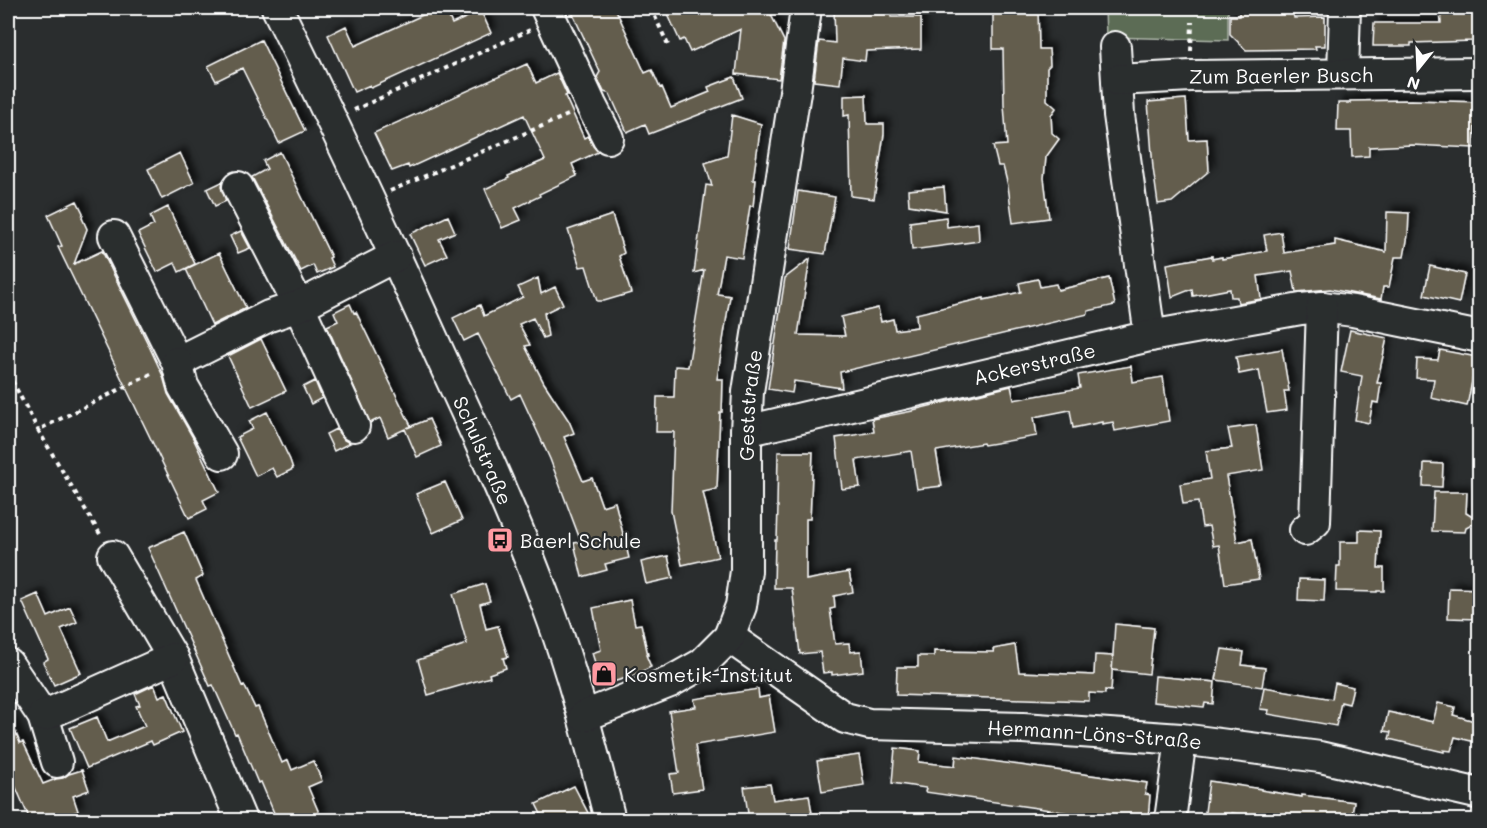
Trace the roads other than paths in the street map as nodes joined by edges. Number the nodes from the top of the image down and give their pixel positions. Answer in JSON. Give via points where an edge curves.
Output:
{"nodes":[{"id":1,"x":277,"y":8,"type":"edge"},
{"id":2,"x":806,"y":8,"type":"edge"},
{"id":3,"x":1345,"y":8,"type":"edge"},
{"id":4,"x":549,"y":14,"type":"edge"},
{"id":5,"x":1114,"y":47,"type":"dead end"},
{"id":6,"x":1479,"y":73,"type":"edge"},
{"id":7,"x":1343,"y":74,"type":"junction"},
{"id":8,"x":1117,"y":80,"type":"junction"},
{"id":9,"x":609,"y":138,"type":"dead end"},
{"id":10,"x":237,"y":187,"type":"dead end"},
{"id":11,"x":114,"y":236,"type":"dead end"},
{"id":12,"x":396,"y":256,"type":"junction"},
{"id":13,"x":299,"y":306,"type":"junction"},
{"id":14,"x":1322,"y":308,"type":"junction"},
{"id":15,"x":1150,"y":336,"type":"junction"},
{"id":16,"x":1479,"y":337,"type":"edge"},
{"id":17,"x":177,"y":362,"type":"junction"},
{"id":18,"x":354,"y":426,"type":"dead end"},
{"id":19,"x":746,"y":431,"type":"junction"},
{"id":20,"x":222,"y":454,"type":"dead end"},
{"id":21,"x":1305,"y":530,"type":"dead end"},
{"id":22,"x":113,"y":556,"type":"road end"},
{"id":23,"x":729,"y":637,"type":"junction"},
{"id":24,"x":173,"y":658,"type":"junction"},
{"id":25,"x":8,"y":664,"type":"edge"},
{"id":26,"x":44,"y":716,"type":"junction"},
{"id":27,"x":584,"y":716,"type":"junction"},
{"id":28,"x":1181,"y":739,"type":"junction"},
{"id":29,"x":57,"y":762,"type":"dead end"},
{"id":30,"x":1479,"y":794,"type":"edge"},
{"id":31,"x":241,"y":820,"type":"edge"},
{"id":32,"x":610,"y":820,"type":"edge"},
{"id":33,"x":1170,"y":820,"type":"edge"}],
"edges":[{"from":1,"to":12,"type":"street","name":"Schulstraße"},
{"from":2,"to":19,"type":"street","name":"Geststraße","via":[[748,392]]},
{"from":3,"to":7,"type":"street"},
{"from":4,"to":9,"type":"street"},
{"from":5,"to":8,"type":"street"},
{"from":6,"to":7,"type":"street","name":"Zum Baerler Busch"},
{"from":7,"to":8,"type":"street","name":"Zum Baerler Busch"},
{"from":8,"to":15,"type":"street"},
{"from":10,"to":13,"type":"street"},
{"from":11,"to":17,"type":"street"},
{"from":12,"to":13,"type":"street"},
{"from":12,"to":27,"type":"street","name":"Schulstraße","via":[[502,491],[549,608]]},
{"from":13,"to":17,"type":"street","via":[[269,316]]},
{"from":13,"to":18,"type":"street"},
{"from":14,"to":15,"type":"street","name":"Ackerstraße"},
{"from":14,"to":16,"type":"street","name":"Ackerstraße"},
{"from":14,"to":21,"type":"street","via":[[1315,522]]},
{"from":15,"to":19,"type":"street","name":"Ackerstraße"},
{"from":17,"to":20,"type":"street","via":[[183,386]]},
{"from":19,"to":23,"type":"street","name":"Geststraße","via":[[746,571],[741,606]]},
{"from":22,"to":24,"type":"street"},
{"from":23,"to":27,"type":"street","name":"Geststraße","via":[[702,664],[678,678]]},
{"from":23,"to":28,"type":"street","name":"Hermann-Löns-Straße","via":[[846,718],[869,724]]},
{"from":24,"to":26,"type":"street"},
{"from":24,"to":31,"type":"street"},
{"from":25,"to":26,"type":"street"},
{"from":26,"to":29,"type":"street"},
{"from":27,"to":32,"type":"street","name":"Schulstraße"},
{"from":28,"to":30,"type":"street","name":"Hermann-Löns-Straße","via":[[1320,757]]},
{"from":28,"to":33,"type":"street"}]}
